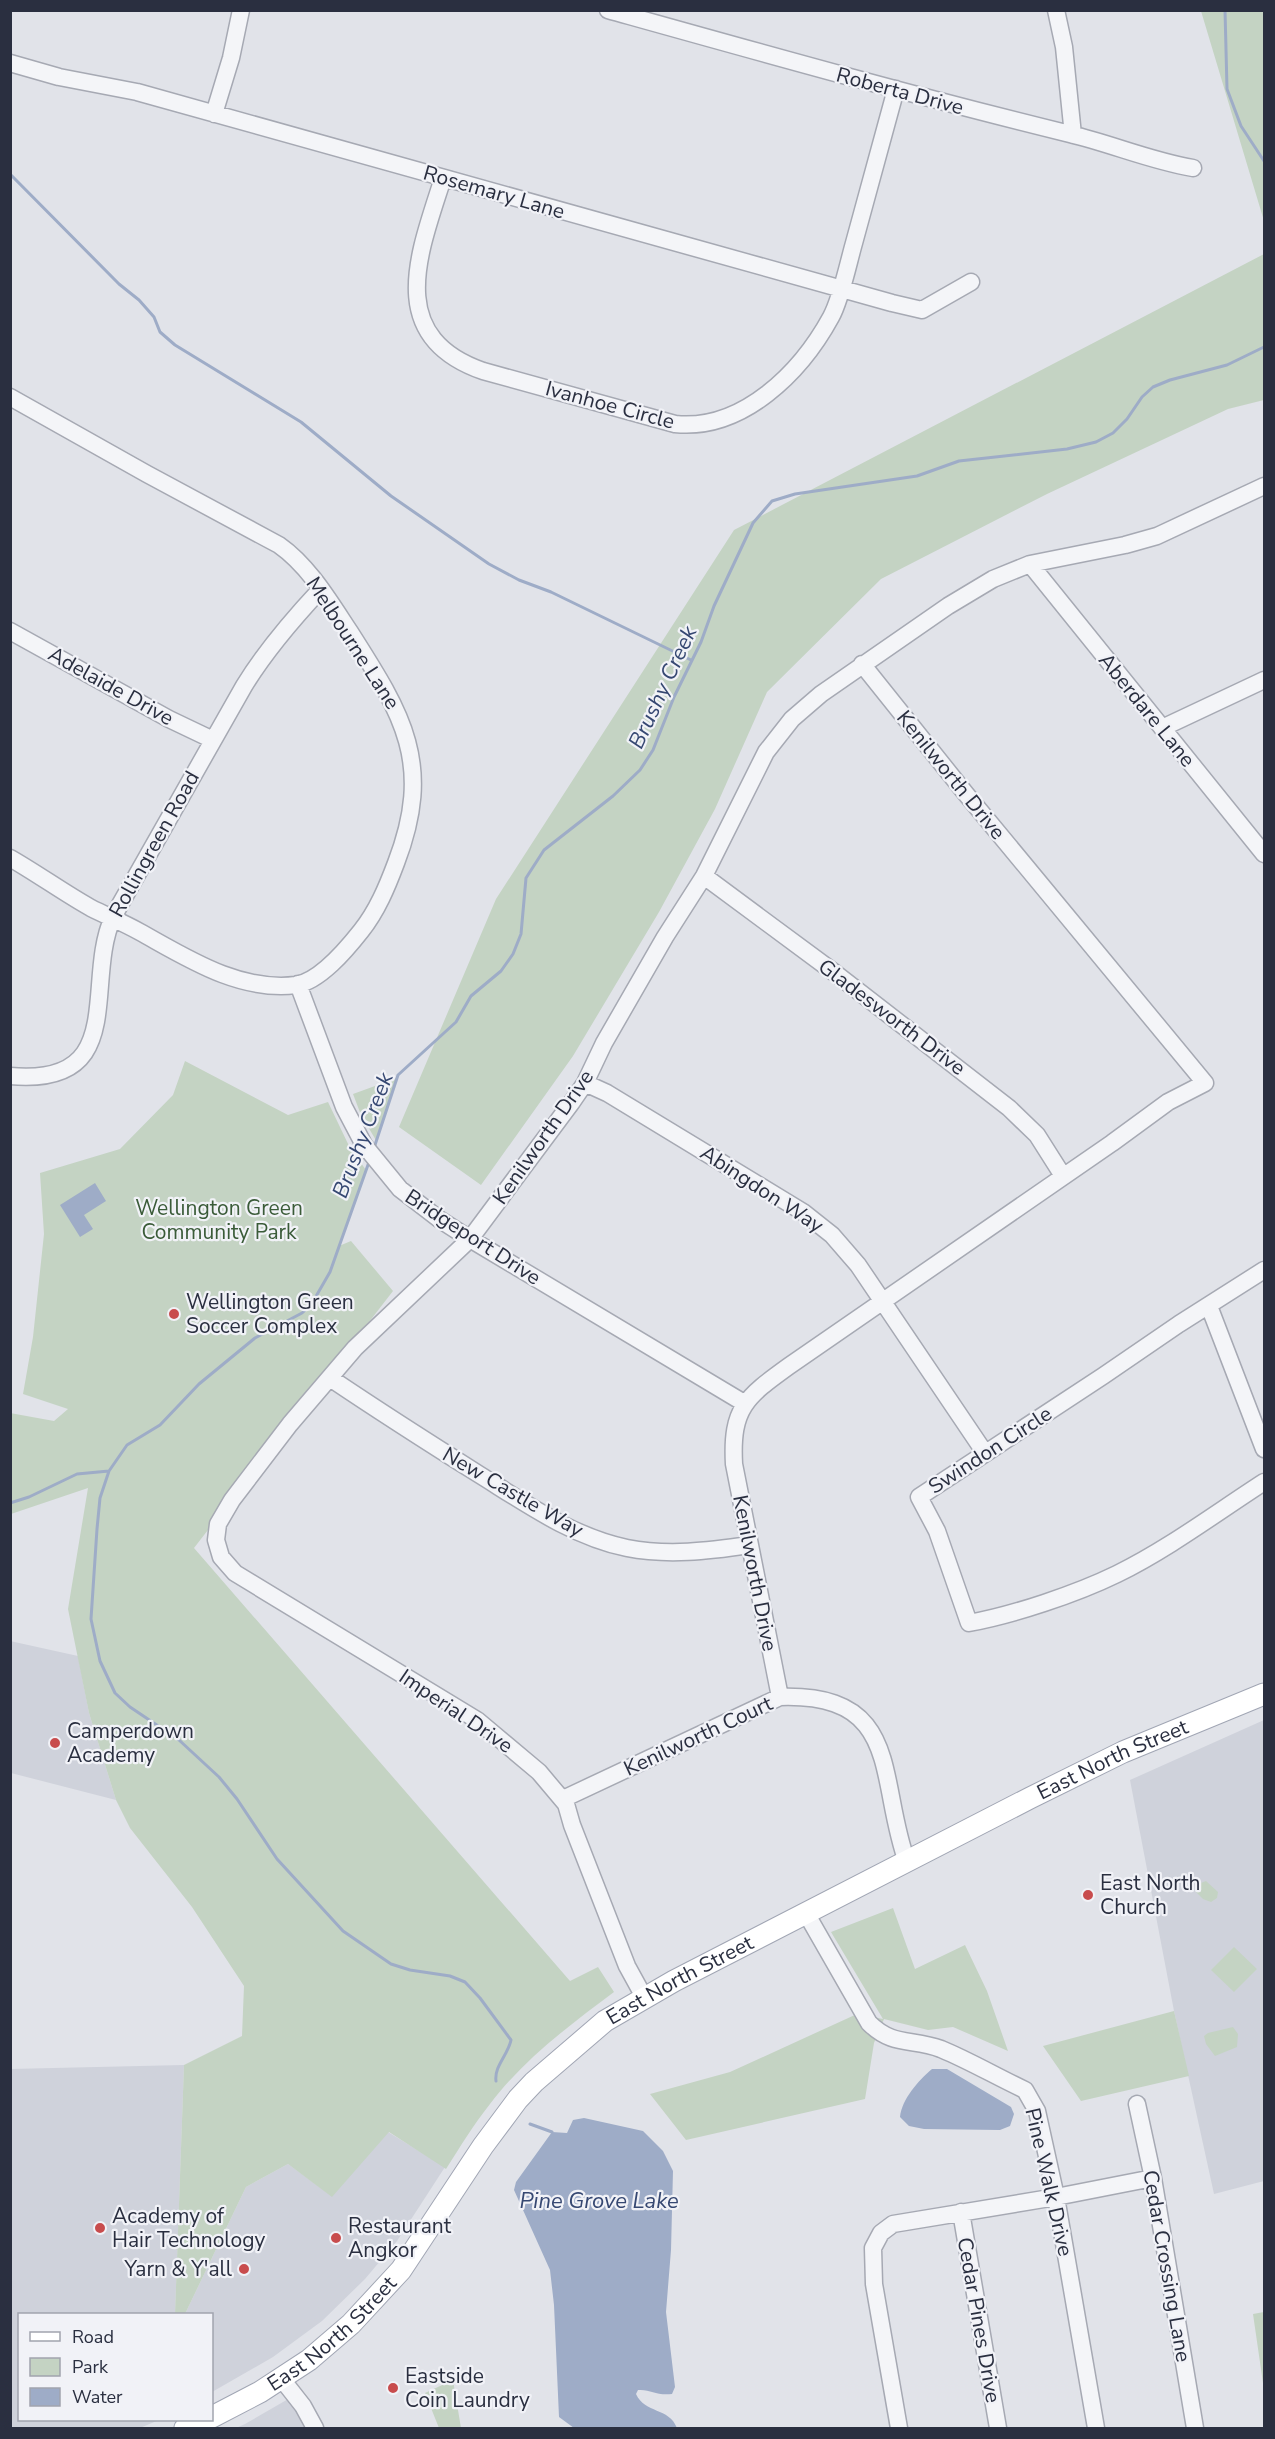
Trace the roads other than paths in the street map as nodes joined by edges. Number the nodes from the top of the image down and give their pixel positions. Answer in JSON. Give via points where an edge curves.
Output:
{"nodes":[{"id":1,"x":242,"y":10,"type":"edge"},
{"id":2,"x":608,"y":10,"type":"edge"},
{"id":3,"x":1056,"y":10,"type":"edge"},
{"id":4,"x":10,"y":63,"type":"edge"},
{"id":5,"x":896,"y":89,"type":"junction"},
{"id":6,"x":214,"y":114,"type":"junction"},
{"id":7,"x":1073,"y":135,"type":"junction"},
{"id":8,"x":1193,"y":168,"type":"dead end"},
{"id":9,"x":443,"y":178,"type":"junction"},
{"id":10,"x":971,"y":282,"type":"dead end"},
{"id":11,"x":840,"y":289,"type":"junction"},
{"id":12,"x":10,"y":397,"type":"edge"},
{"id":13,"x":1264,"y":486,"type":"edge"},
{"id":14,"x":1030,"y":564,"type":"junction"},
{"id":15,"x":320,"y":590,"type":"junction"},
{"id":16,"x":10,"y":632,"type":"edge"},
{"id":17,"x":862,"y":664,"type":"junction"},
{"id":18,"x":1264,"y":680,"type":"edge"},
{"id":19,"x":1162,"y":729,"type":"junction"},
{"id":20,"x":213,"y":740,"type":"junction"},
{"id":21,"x":1264,"y":854,"type":"edge"},
{"id":22,"x":10,"y":858,"type":"edge"},
{"id":23,"x":704,"y":876,"type":"junction"},
{"id":24,"x":113,"y":918,"type":"junction"},
{"id":25,"x":298,"y":984,"type":"junction"},
{"id":26,"x":10,"y":1076,"type":"edge"},
{"id":27,"x":585,"y":1083,"type":"junction"},
{"id":28,"x":1064,"y":1176,"type":"junction"},
{"id":29,"x":470,"y":1239,"type":"junction"},
{"id":30,"x":1264,"y":1270,"type":"edge"},
{"id":31,"x":882,"y":1300,"type":"junction"},
{"id":32,"x":1209,"y":1306,"type":"junction"},
{"id":33,"x":330,"y":1378,"type":"junction"},
{"id":34,"x":744,"y":1403,"type":"junction"},
{"id":35,"x":1264,"y":1449,"type":"edge"},
{"id":36,"x":985,"y":1453,"type":"junction"},
{"id":37,"x":1264,"y":1482,"type":"edge"},
{"id":38,"x":750,"y":1545,"type":"junction"},
{"id":39,"x":220,"y":1557,"type":"joint"},
{"id":40,"x":1264,"y":1694,"type":"edge"},
{"id":41,"x":780,"y":1697,"type":"junction"},
{"id":42,"x":563,"y":1799,"type":"junction"},
{"id":43,"x":907,"y":1862,"type":"junction"},
{"id":44,"x":806,"y":1913,"type":"junction"},
{"id":45,"x":644,"y":1997,"type":"junction"},
{"id":46,"x":1137,"y":2104,"type":"dead end"},
{"id":47,"x":1153,"y":2178,"type":"junction"},
{"id":48,"x":1056,"y":2197,"type":"junction"},
{"id":49,"x":961,"y":2212,"type":"junction"},
{"id":50,"x":281,"y":2378,"type":"junction"},
{"id":51,"x":213,"y":2416,"type":"edge"},
{"id":52,"x":202,"y":2421,"type":"edge"},
{"id":53,"x":185,"y":2428,"type":"edge"},
{"id":54,"x":315,"y":2428,"type":"edge"},
{"id":55,"x":899,"y":2428,"type":"edge"},
{"id":56,"x":998,"y":2428,"type":"edge"},
{"id":57,"x":1096,"y":2428,"type":"edge"},
{"id":58,"x":1195,"y":2428,"type":"edge"}],
"edges":[{"from":1,"to":6,"type":"street"},
{"from":2,"to":5,"type":"street","name":"Roberta Drive"},
{"from":3,"to":7,"type":"street"},
{"from":4,"to":6,"type":"street","name":"Rosemary Lane"},
{"from":5,"to":7,"type":"street","name":"Roberta Drive"},
{"from":5,"to":11,"type":"street","name":"Ivanhoe Circle"},
{"from":6,"to":9,"type":"street","name":"Rosemary Lane"},
{"from":7,"to":8,"type":"street","name":"Roberta Drive","via":[[1166,164]]},
{"from":9,"to":11,"type":"street","name":"Rosemary Lane"},
{"from":9,"to":11,"type":"street","name":"Ivanhoe Circle","via":[[417,264],[418,306],[438,344],[483,371],[675,424],[707,424],[745,408],[785,378],[831,317]]},
{"from":10,"to":11,"type":"street","name":"Rosemary Lane","via":[[922,310]]},
{"from":12,"to":15,"type":"street","name":"Melbourne Lane","via":[[279,545],[299,562]]},
{"from":13,"to":14,"type":"street","via":[[1157,536]]},
{"from":14,"to":17,"type":"street","via":[[979,586]]},
{"from":14,"to":19,"type":"street","name":"Aberdare Lane"},
{"from":15,"to":20,"type":"street","name":"Rollingreen Road","via":[[265,653]]},
{"from":15,"to":25,"type":"street","name":"Melbourne Lane","via":[[351,633],[400,717],[410,752],[412,797],[404,843],[367,924],[336,961]]},
{"from":16,"to":20,"type":"street","name":"Adelaide Drive"},
{"from":17,"to":23,"type":"street","name":"Kenilworth Drive","via":[[820,694],[775,739]]},
{"from":17,"to":28,"type":"street","name":"Kenilworth Drive","via":[[1205,1083],[1168,1102]]},
{"from":18,"to":19,"type":"street"},
{"from":19,"to":21,"type":"street","name":"Aberdare Lane"},
{"from":20,"to":24,"type":"street","name":"Rollingreen Road"},
{"from":22,"to":24,"type":"street"},
{"from":23,"to":27,"type":"street","name":"Kenilworth Drive","via":[[604,1043]]},
{"from":23,"to":28,"type":"street","name":"Gladesworth Drive","via":[[1009,1108],[1037,1136]]},
{"from":24,"to":25,"type":"street","via":[[228,977],[249,983]]},
{"from":24,"to":26,"type":"street","name":"Rollingreen Road","via":[[89,1045],[75,1062],[55,1074]]},
{"from":25,"to":29,"type":"street","name":"Bridgeport Drive","via":[[344,1107],[359,1136],[383,1171],[413,1201]]},
{"from":27,"to":29,"type":"street","name":"Kenilworth Drive"},
{"from":27,"to":31,"type":"street","name":"Abingdon Way","via":[[813,1218],[845,1248]]},
{"from":28,"to":31,"type":"street","name":"Kenilworth Drive"},
{"from":29,"to":33,"type":"street","name":"Kenilworth Drive","via":[[355,1348]]},
{"from":29,"to":34,"type":"street","name":"Bridgeport Drive"},
{"from":30,"to":32,"type":"street","name":"Swindon Circle"},
{"from":31,"to":34,"type":"street","name":"Kenilworth Drive","via":[[759,1387]]},
{"from":31,"to":36,"type":"street","name":"Abingdon Way"},
{"from":32,"to":35,"type":"street"},
{"from":32,"to":36,"type":"street","name":"Swindon Circle"},
{"from":33,"to":38,"type":"street","name":"New Castle Way","via":[[501,1488],[591,1538],[667,1553]]},
{"from":33,"to":39,"type":"street","name":"Kenilworth Drive","via":[[220,1519],[216,1540]]},
{"from":34,"to":38,"type":"street","name":"Kenilworth Drive","via":[[734,1439],[734,1455]]},
{"from":36,"to":37,"type":"street","name":"Swindon Circle","via":[[919,1497],[937,1531],[969,1623],[991,1619],[1117,1574]]},
{"from":38,"to":41,"type":"street","name":"Kenilworth Drive"},
{"from":39,"to":42,"type":"street","name":"Imperial Drive","via":[[242,1578],[477,1720],[524,1758]]},
{"from":40,"to":43,"type":"main road","name":"East North Street","via":[[1123,1752]]},
{"from":41,"to":42,"type":"street","name":"Kenilworth Court"},
{"from":41,"to":43,"type":"street","name":"Kenilworth Court","via":[[831,1703],[852,1712],[866,1725],[886,1770],[897,1834]]},
{"from":42,"to":45,"type":"street","name":"Imperial Drive","via":[[627,1965]]},
{"from":43,"to":44,"type":"main road","name":"East North Street"},
{"from":44,"to":45,"type":"main road","name":"East North Street"},
{"from":44,"to":48,"type":"street","name":"Pine Walk Drive","via":[[869,2023],[881,2035],[942,2050],[1025,2091],[1037,2111]]},
{"from":45,"to":50,"type":"main road","name":"East North Street","via":[[605,2021],[534,2082],[503,2118],[413,2254],[379,2296],[331,2343]]},
{"from":46,"to":47,"type":"street","name":"Cedar Crossing Lane"},
{"from":47,"to":48,"type":"street"},
{"from":47,"to":58,"type":"street","name":"Cedar Crossing Lane"},
{"from":48,"to":49,"type":"street"},
{"from":48,"to":57,"type":"street","name":"Pine Walk Drive"},
{"from":49,"to":55,"type":"street","via":[[893,2224],[880,2233],[873,2248],[874,2284]]},
{"from":49,"to":56,"type":"street","name":"Cedar Pines Drive"},
{"from":50,"to":51,"type":"main road","name":"East North Street"},
{"from":50,"to":54,"type":"street"},
{"from":52,"to":53,"type":"main road"}]}
